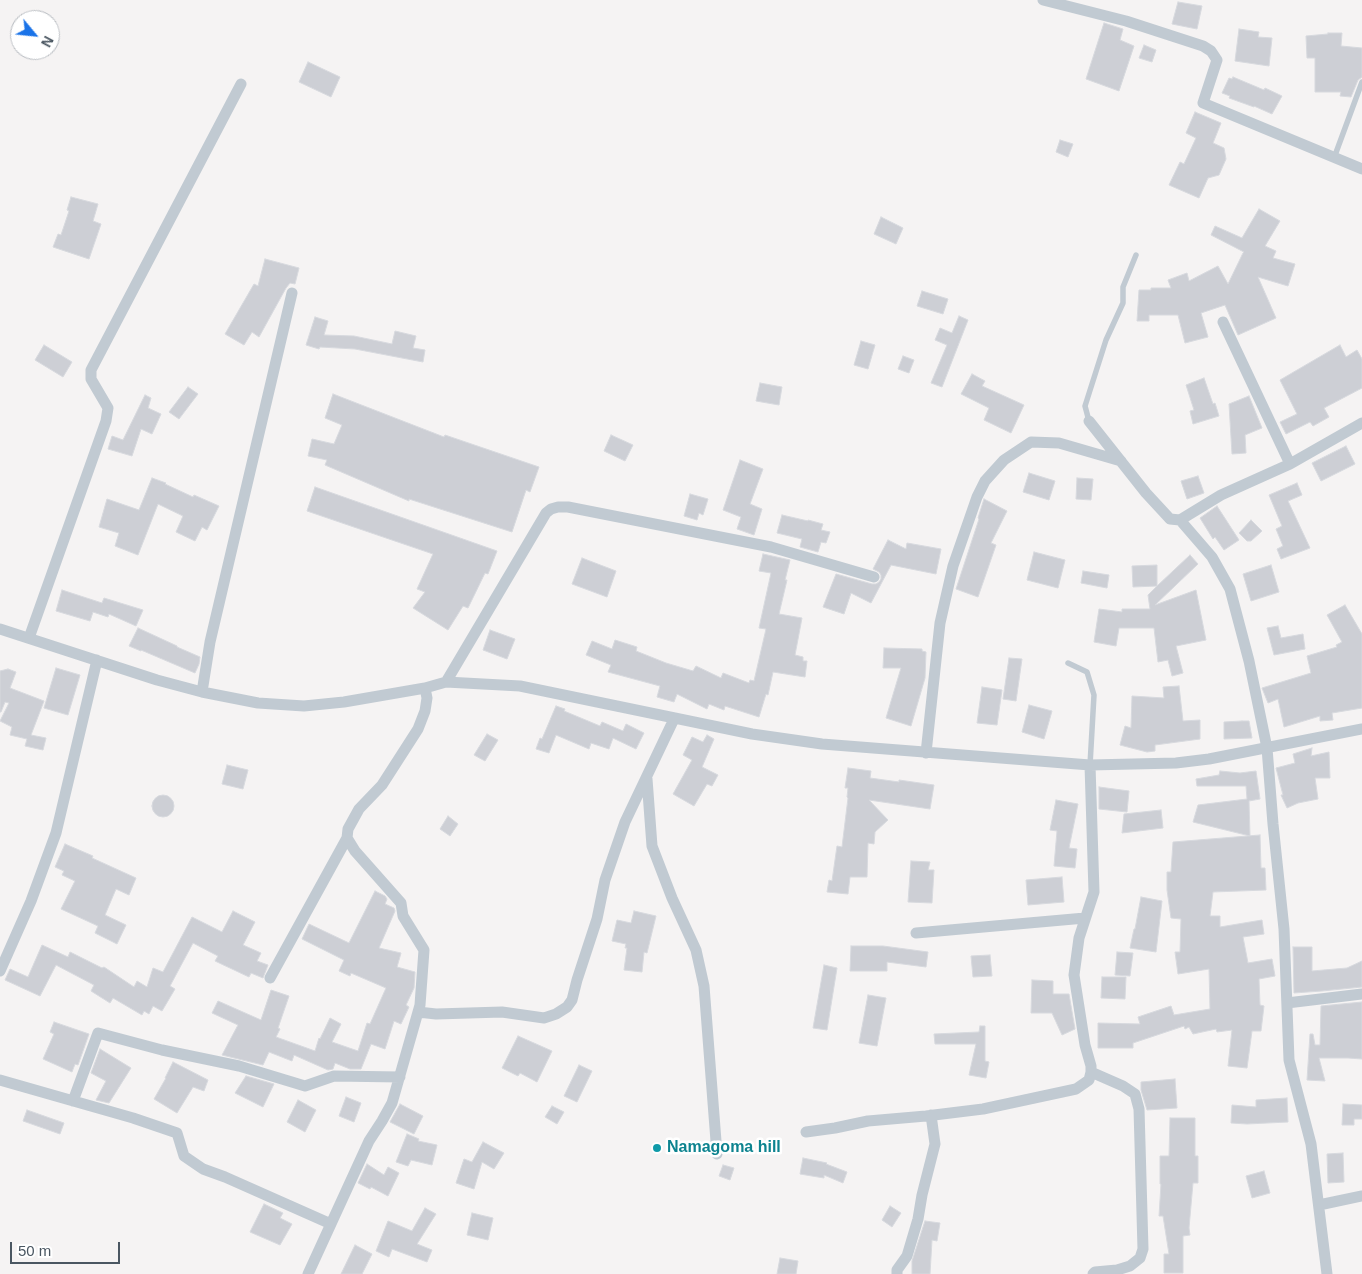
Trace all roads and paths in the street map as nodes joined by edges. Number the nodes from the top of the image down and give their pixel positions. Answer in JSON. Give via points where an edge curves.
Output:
{"nodes":[{"id":1,"x":1043,"y":0,"type":"edge"},
{"id":2,"x":1362,"y":82,"type":"edge"},
{"id":3,"x":241,"y":84,"type":"dead end"},
{"id":4,"x":1334,"y":158,"type":"junction"},
{"id":5,"x":1362,"y":169,"type":"edge"},
{"id":6,"x":1136,"y":255,"type":"dead end"},
{"id":7,"x":292,"y":292,"type":"dead end"},
{"id":8,"x":1223,"y":322,"type":"dead end"},
{"id":9,"x":1089,"y":421,"type":"joint"},
{"id":10,"x":1362,"y":423,"type":"edge"},
{"id":11,"x":1121,"y":461,"type":"junction"},
{"id":12,"x":1290,"y":464,"type":"junction"},
{"id":13,"x":1180,"y":520,"type":"junction"},
{"id":14,"x":874,"y":577,"type":"dead end"},
{"id":15,"x":0,"y":629,"type":"edge"},
{"id":16,"x":29,"y":638,"type":"junction"},
{"id":17,"x":97,"y":660,"type":"junction"},
{"id":18,"x":1068,"y":663,"type":"dead end"},
{"id":19,"x":446,"y":682,"type":"junction"},
{"id":20,"x":425,"y":688,"type":"junction"},
{"id":21,"x":202,"y":692,"type":"junction"},
{"id":22,"x":674,"y":719,"type":"junction"},
{"id":23,"x":1362,"y":729,"type":"edge"},
{"id":24,"x":1267,"y":748,"type":"junction"},
{"id":25,"x":926,"y":753,"type":"junction"},
{"id":26,"x":1090,"y":765,"type":"junction"},
{"id":27,"x":646,"y":777,"type":"junction"},
{"id":28,"x":347,"y":838,"type":"junction"},
{"id":29,"x":1085,"y":918,"type":"junction"},
{"id":30,"x":916,"y":934,"type":"dead end"},
{"id":31,"x":0,"y":971,"type":"edge"},
{"id":32,"x":270,"y":978,"type":"dead end"},
{"id":33,"x":1362,"y":994,"type":"edge"},
{"id":34,"x":1286,"y":1004,"type":"junction"},
{"id":35,"x":418,"y":1012,"type":"junction"},
{"id":36,"x":1091,"y":1072,"type":"junction"},
{"id":37,"x":400,"y":1078,"type":"junction"},
{"id":38,"x":0,"y":1080,"type":"edge"},
{"id":39,"x":72,"y":1101,"type":"junction"},
{"id":40,"x":931,"y":1115,"type":"junction"},
{"id":41,"x":806,"y":1132,"type":"dead end"},
{"id":42,"x":717,"y":1154,"type":"dead end"},
{"id":43,"x":1362,"y":1196,"type":"edge"},
{"id":44,"x":1319,"y":1205,"type":"junction"},
{"id":45,"x":331,"y":1224,"type":"junction"},
{"id":46,"x":308,"y":1274,"type":"edge"},
{"id":47,"x":897,"y":1274,"type":"edge"},
{"id":48,"x":1093,"y":1274,"type":"edge"},
{"id":49,"x":1328,"y":1274,"type":"edge"}],
"edges":[{"from":1,"to":4,"type":"street","via":[[1126,21],[1203,46],[1217,60],[1203,103]]},
{"from":2,"to":4,"type":"lane"},
{"from":3,"to":16,"type":"street","via":[[91,370],[92,379],[108,408],[106,421]]},
{"from":4,"to":5,"type":"street"},
{"from":6,"to":9,"type":"lane","via":[[1123,287],[1123,303],[1106,340],[1085,406]]},
{"from":7,"to":21,"type":"street","via":[[210,642]]},
{"from":8,"to":12,"type":"street"},
{"from":9,"to":11,"type":"street"},
{"from":10,"to":12,"type":"street"},
{"from":11,"to":13,"type":"street","via":[[1170,519]]},
{"from":11,"to":25,"type":"street","via":[[1059,443],[1031,442],[1004,460],[985,481],[952,566],[940,623]]},
{"from":12,"to":13,"type":"street","via":[[1220,495]]},
{"from":13,"to":24,"type":"street","via":[[1212,557],[1230,589]]},
{"from":14,"to":19,"type":"street","via":[[771,547],[558,507],[546,513]]},
{"from":15,"to":16,"type":"street"},
{"from":16,"to":17,"type":"street"},
{"from":17,"to":21,"type":"street"},
{"from":17,"to":31,"type":"street","via":[[56,832],[31,901]]},
{"from":18,"to":26,"type":"lane","via":[[1087,672],[1094,695]]},
{"from":19,"to":20,"type":"street"},
{"from":19,"to":22,"type":"street","via":[[520,686]]},
{"from":20,"to":21,"type":"street","via":[[304,706],[258,703]]},
{"from":20,"to":28,"type":"street","via":[[427,698],[418,729],[382,785],[359,810],[348,829]]},
{"from":22,"to":25,"type":"street","via":[[822,744]]},
{"from":22,"to":27,"type":"street"},
{"from":23,"to":24,"type":"street"},
{"from":24,"to":26,"type":"street","via":[[1176,763]]},
{"from":24,"to":34,"type":"street","via":[[1284,929]]},
{"from":25,"to":26,"type":"street"},
{"from":26,"to":29,"type":"street","via":[[1094,892]]},
{"from":27,"to":35,"type":"street","via":[[625,822],[605,880],[597,919],[567,1007],[544,1018],[502,1012]]},
{"from":27,"to":42,"type":"street","via":[[652,846],[696,950],[704,986]]},
{"from":28,"to":32,"type":"street"},
{"from":28,"to":35,"type":"street","via":[[401,903],[403,916],[424,950]]},
{"from":29,"to":30,"type":"street"},
{"from":29,"to":36,"type":"street","via":[[1074,975]]},
{"from":33,"to":34,"type":"street"},
{"from":34,"to":44,"type":"street","via":[[1289,1060],[1311,1144]]},
{"from":35,"to":37,"type":"street"},
{"from":36,"to":40,"type":"street","via":[[1089,1080],[1076,1089],[983,1109]]},
{"from":36,"to":48,"type":"street","via":[[1135,1094],[1139,1109],[1143,1248],[1140,1258],[1130,1266]]},
{"from":37,"to":39,"type":"street","via":[[334,1076],[305,1086],[239,1066],[98,1033]]},
{"from":37,"to":45,"type":"street","via":[[392,1102],[369,1141]]},
{"from":38,"to":39,"type":"street"},
{"from":39,"to":45,"type":"street","via":[[177,1133],[184,1156],[203,1169]]},
{"from":40,"to":41,"type":"street","via":[[868,1121]]},
{"from":40,"to":47,"type":"street","via":[[934,1144],[918,1219],[907,1256]]},
{"from":43,"to":44,"type":"street"},
{"from":44,"to":49,"type":"street"},
{"from":45,"to":46,"type":"street"}]}
